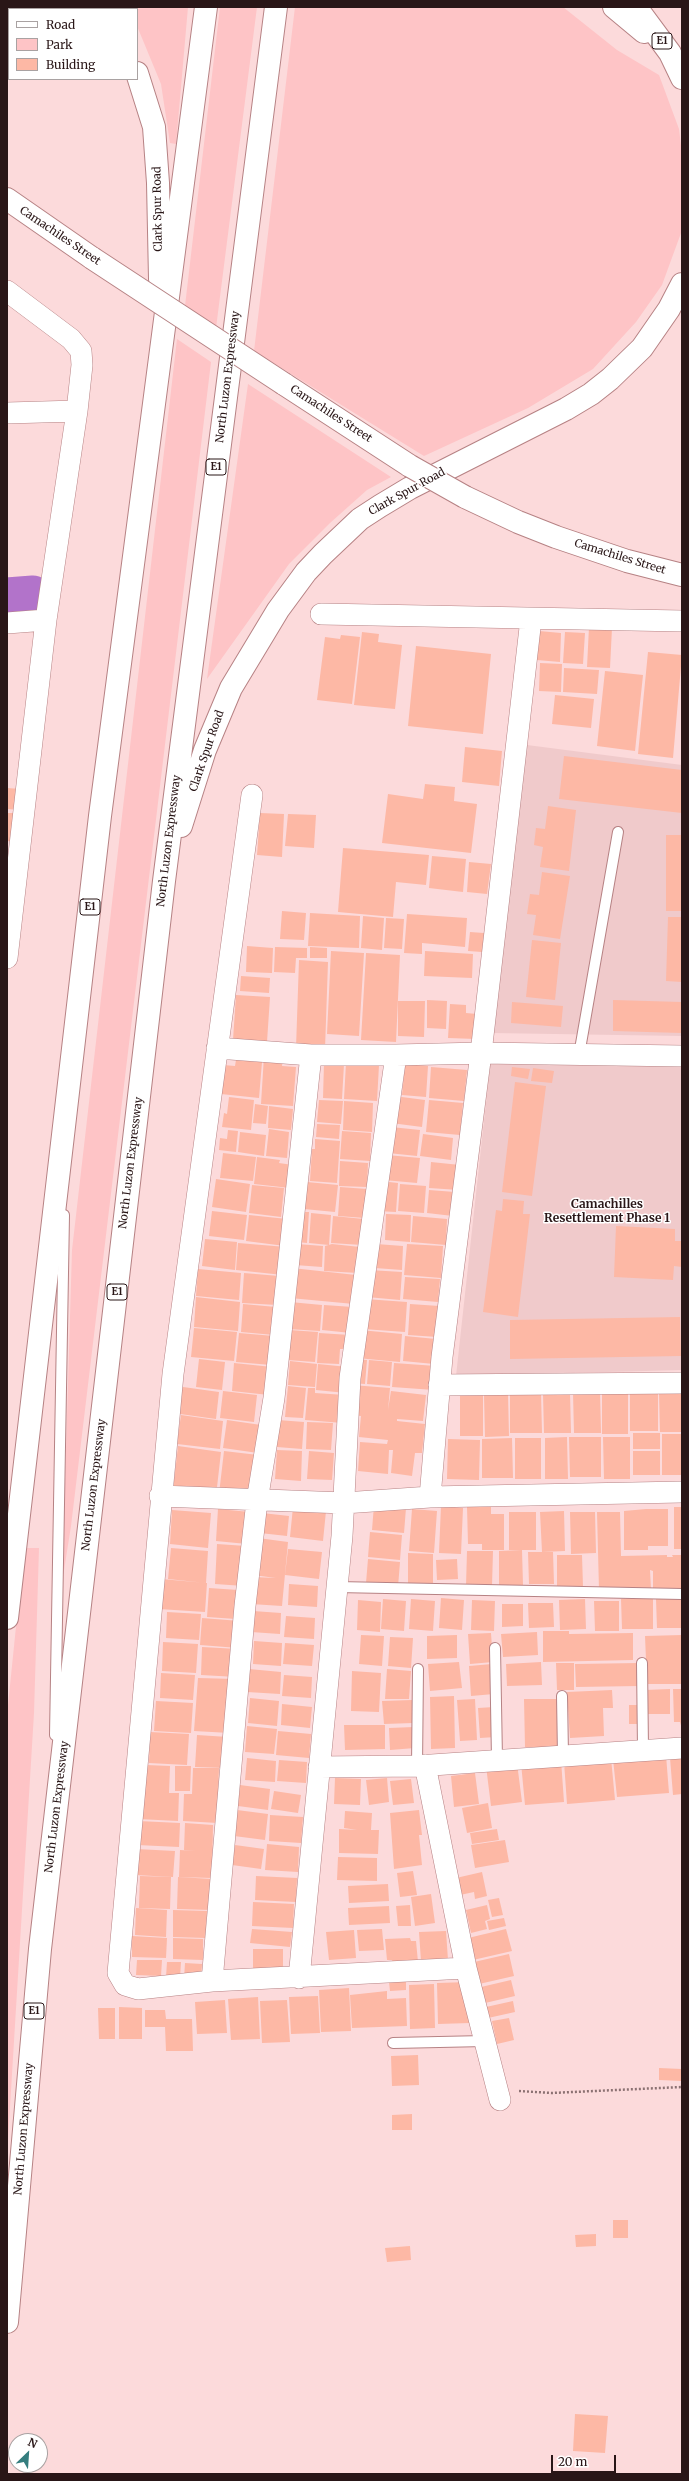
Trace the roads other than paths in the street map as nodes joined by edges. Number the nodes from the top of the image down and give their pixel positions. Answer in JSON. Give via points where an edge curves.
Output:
{"nodes":[{"id":1,"x":206,"y":7,"type":"edge"},
{"id":2,"x":276,"y":7,"type":"edge"},
{"id":3,"x":614,"y":7,"type":"edge"},
{"id":4,"x":636,"y":7,"type":"edge"},
{"id":5,"x":670,"y":53,"type":"junction"},
{"id":6,"x":138,"y":76,"type":"edge"},
{"id":7,"x":682,"y":78,"type":"edge"},
{"id":8,"x":7,"y":199,"type":"edge"},
{"id":9,"x":682,"y":284,"type":"edge"},
{"id":10,"x":7,"y":291,"type":"edge"},
{"id":11,"x":162,"y":348,"type":"junction"},
{"id":12,"x":78,"y":411,"type":"junction"},
{"id":13,"x":7,"y":413,"type":"edge"},
{"id":14,"x":682,"y":575,"type":"edge"},
{"id":15,"x":321,"y":614,"type":"dead end"},
{"id":16,"x":531,"y":619,"type":"junction"},
{"id":17,"x":46,"y":620,"type":"junction"},
{"id":18,"x":682,"y":621,"type":"edge"},
{"id":19,"x":7,"y":623,"type":"edge"},
{"id":20,"x":252,"y":795,"type":"dead end"},
{"id":21,"x":618,"y":832,"type":"dead end"},
{"id":22,"x":164,"y":881,"type":"junction"},
{"id":23,"x":7,"y":958,"type":"edge"},
{"id":24,"x":217,"y":1048,"type":"junction"},
{"id":25,"x":481,"y":1053,"type":"junction"},
{"id":26,"x":311,"y":1055,"type":"junction"},
{"id":27,"x":578,"y":1055,"type":"junction"},
{"id":28,"x":396,"y":1056,"type":"junction"},
{"id":29,"x":682,"y":1056,"type":"edge"},
{"id":30,"x":65,"y":1121,"type":"junction"},
{"id":31,"x":682,"y":1383,"type":"edge"},
{"id":32,"x":439,"y":1385,"type":"junction"},
{"id":33,"x":682,"y":1492,"type":"edge"},
{"id":34,"x":160,"y":1496,"type":"junction"},
{"id":35,"x":430,"y":1497,"type":"junction"},
{"id":36,"x":257,"y":1501,"type":"junction"},
{"id":37,"x":344,"y":1503,"type":"junction"},
{"id":38,"x":337,"y":1587,"type":"junction"},
{"id":39,"x":682,"y":1594,"type":"edge"},
{"id":40,"x":7,"y":1618,"type":"edge"},
{"id":41,"x":495,"y":1648,"type":"dead end"},
{"id":42,"x":642,"y":1663,"type":"dead end"},
{"id":43,"x":418,"y":1669,"type":"dead end"},
{"id":44,"x":562,"y":1696,"type":"dead end"},
{"id":45,"x":682,"y":1748,"type":"edge"},
{"id":46,"x":643,"y":1749,"type":"junction"},
{"id":47,"x":563,"y":1755,"type":"junction"},
{"id":48,"x":497,"y":1759,"type":"junction"},
{"id":49,"x":421,"y":1765,"type":"junction"},
{"id":50,"x":319,"y":1767,"type":"junction"},
{"id":51,"x":54,"y":1833,"type":"junction"},
{"id":52,"x":466,"y":1968,"type":"junction"},
{"id":53,"x":299,"y":1978,"type":"junction"},
{"id":54,"x":212,"y":1981,"type":"junction"},
{"id":55,"x":485,"y":2041,"type":"junction"},
{"id":56,"x":393,"y":2043,"type":"dead end"},
{"id":57,"x":498,"y":2095,"type":"road end"},
{"id":58,"x":7,"y":2322,"type":"edge"}],
"edges":[{"from":1,"to":11,"type":"main road","number":"E1"},
{"from":2,"to":22,"type":"main road","name":"North Luzon Expressway","number":"E1"},
{"from":3,"to":5,"type":"main road"},
{"from":4,"to":5,"type":"main road","number":"E1"},
{"from":5,"to":7,"type":"main road","number":"E1"},
{"from":6,"to":11,"type":"main road","name":"Clark Spur Road","number":"E1","via":[[154,127],[157,160]]},
{"from":8,"to":14,"type":"main road","name":"Camachiles Street","bridge":true,"via":[[92,258],[410,466],[465,497],[556,537],[626,561]]},
{"from":9,"to":22,"type":"main road","name":"Clark Spur Road","number":"E1","via":[[669,309],[642,348],[610,380],[566,409],[410,488],[380,506],[340,536],[306,572],[263,633],[230,688],[205,750]]},
{"from":10,"to":12,"type":"street","via":[[71,339],[80,351]]},
{"from":11,"to":30,"type":"main road","number":"E1","via":[[100,816]]},
{"from":12,"to":13,"type":"street"},
{"from":12,"to":17,"type":"street"},
{"from":15,"to":16,"type":"street"},
{"from":16,"to":18,"type":"street"},
{"from":16,"to":25,"type":"street"},
{"from":17,"to":19,"type":"street"},
{"from":17,"to":23,"type":"street"},
{"from":20,"to":24,"type":"street"},
{"from":21,"to":27,"type":"lane"},
{"from":22,"to":51,"type":"main road","name":"North Luzon Expressway","number":"E1"},
{"from":24,"to":26,"type":"street"},
{"from":24,"to":34,"type":"street","via":[[173,1374]]},
{"from":25,"to":27,"type":"street"},
{"from":25,"to":28,"type":"street"},
{"from":25,"to":32,"type":"street"},
{"from":26,"to":28,"type":"street"},
{"from":26,"to":36,"type":"street","via":[[274,1398]]},
{"from":27,"to":29,"type":"street"},
{"from":28,"to":37,"type":"street","via":[[353,1350]]},
{"from":30,"to":40,"type":"main road","number":"E1"},
{"from":30,"to":51,"type":"lane"},
{"from":31,"to":32,"type":"street"},
{"from":32,"to":35,"type":"street"},
{"from":33,"to":35,"type":"street"},
{"from":34,"to":36,"type":"street"},
{"from":34,"to":54,"type":"street","via":[[118,1973],[125,1984],[138,1989]]},
{"from":35,"to":37,"type":"street"},
{"from":36,"to":37,"type":"street"},
{"from":36,"to":54,"type":"street","via":[[245,1606]]},
{"from":37,"to":38,"type":"street"},
{"from":38,"to":39,"type":"lane"},
{"from":38,"to":50,"type":"street"},
{"from":41,"to":48,"type":"lane"},
{"from":42,"to":46,"type":"lane"},
{"from":43,"to":49,"type":"lane"},
{"from":44,"to":47,"type":"lane"},
{"from":45,"to":46,"type":"street"},
{"from":46,"to":47,"type":"street"},
{"from":47,"to":48,"type":"street"},
{"from":48,"to":49,"type":"street"},
{"from":49,"to":50,"type":"street"},
{"from":49,"to":52,"type":"street"},
{"from":50,"to":53,"type":"street"},
{"from":51,"to":58,"type":"main road","name":"North Luzon Expressway","number":"E1","via":[[40,1949]]},
{"from":52,"to":53,"type":"street"},
{"from":52,"to":55,"type":"street"},
{"from":53,"to":54,"type":"street"},
{"from":55,"to":56,"type":"lane"},
{"from":55,"to":57,"type":"street"}]}
